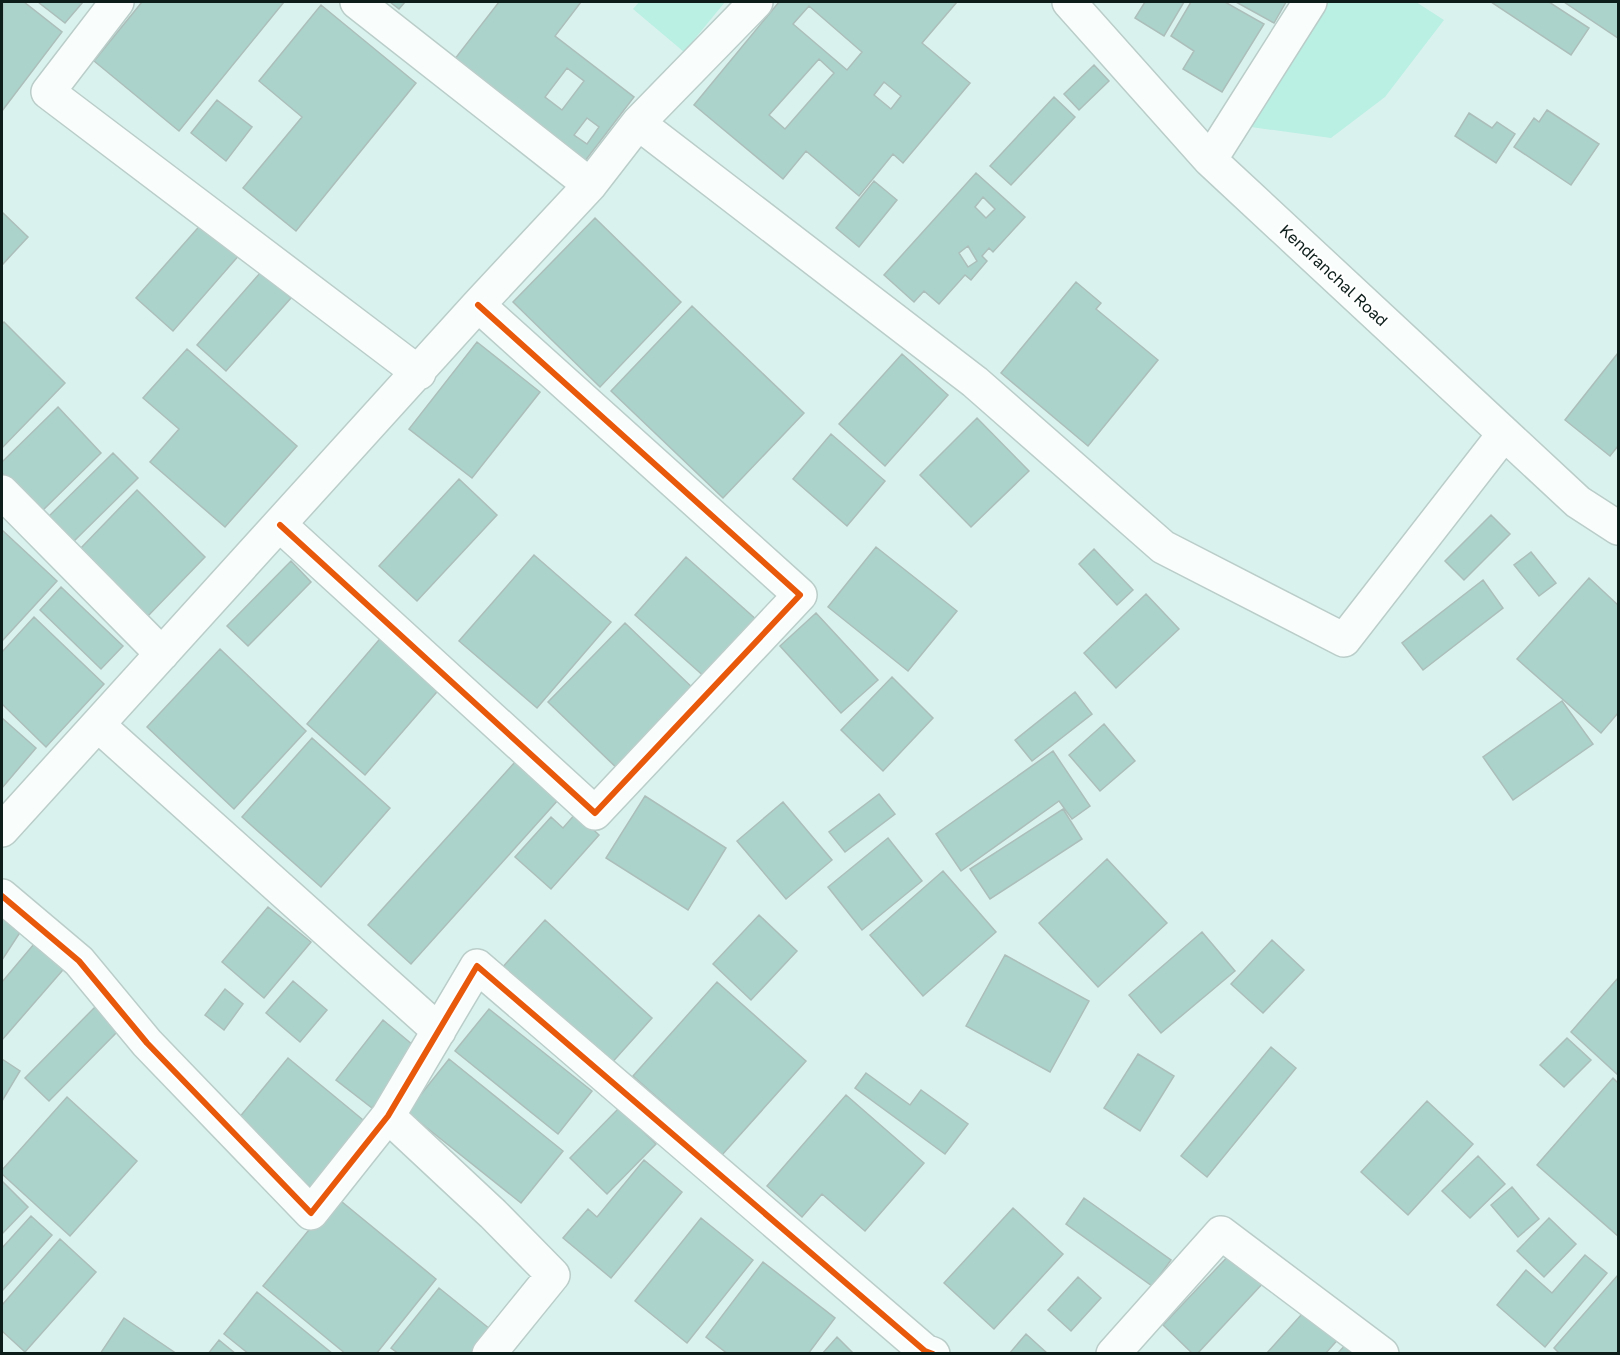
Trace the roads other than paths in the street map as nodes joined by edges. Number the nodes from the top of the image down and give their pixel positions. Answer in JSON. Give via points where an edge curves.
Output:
{"nodes":[{"id":1,"x":117,"y":2,"type":"edge"},
{"id":2,"x":357,"y":2,"type":"edge"},
{"id":3,"x":756,"y":2,"type":"edge"},
{"id":4,"x":1069,"y":2,"type":"edge"},
{"id":5,"x":1311,"y":2,"type":"edge"},
{"id":6,"x":638,"y":123,"type":"junction"},
{"id":7,"x":1210,"y":160,"type":"junction"},
{"id":8,"x":590,"y":185,"type":"junction"},
{"id":9,"x":478,"y":305,"type":"junction"},
{"id":10,"x":419,"y":373,"type":"junction"},
{"id":11,"x":1504,"y":434,"type":"junction"},
{"id":12,"x":2,"y":492,"type":"edge"},
{"id":13,"x":280,"y":525,"type":"junction"},
{"id":14,"x":1618,"y":528,"type":"edge"},
{"id":15,"x":162,"y":654,"type":"junction"},
{"id":16,"x":98,"y":725,"type":"junction"},
{"id":17,"x":2,"y":830,"type":"edge"},
{"id":18,"x":2,"y":897,"type":"edge"},
{"id":19,"x":439,"y":1031,"type":"junction"},
{"id":20,"x":388,"y":1116,"type":"junction"},
{"id":21,"x":489,"y":1353,"type":"edge"},
{"id":22,"x":933,"y":1353,"type":"edge"},
{"id":23,"x":1113,"y":1353,"type":"edge"},
{"id":24,"x":1382,"y":1353,"type":"edge"}],
"edges":[{"from":1,"to":10,"type":"street","via":[[48,92]]},
{"from":2,"to":8,"type":"street"},
{"from":3,"to":6,"type":"street"},
{"from":4,"to":7,"type":"street","name":"Kendranchal Road"},
{"from":5,"to":7,"type":"street"},
{"from":6,"to":8,"type":"street"},
{"from":6,"to":11,"type":"street","via":[[975,382],[1162,548],[1344,640]]},
{"from":7,"to":11,"type":"street","name":"Kendranchal Road"},
{"from":8,"to":9,"type":"street"},
{"from":9,"to":10,"type":"street"},
{"from":9,"to":13,"type":"street","via":[[800,595],[595,813]]},
{"from":10,"to":13,"type":"street"},
{"from":11,"to":14,"type":"street","name":"Kendranchal Road","via":[[1578,502]]},
{"from":12,"to":15,"type":"street"},
{"from":13,"to":15,"type":"street"},
{"from":15,"to":16,"type":"street"},
{"from":16,"to":17,"type":"street"},
{"from":16,"to":19,"type":"street"},
{"from":18,"to":20,"type":"street","via":[[79,961],[147,1043],[311,1214]]},
{"from":19,"to":20,"type":"street"},
{"from":19,"to":22,"type":"street","via":[[477,966],[925,1351]]},
{"from":20,"to":21,"type":"street","via":[[553,1275]]},
{"from":23,"to":24,"type":"street","via":[[1221,1233]]}]}
